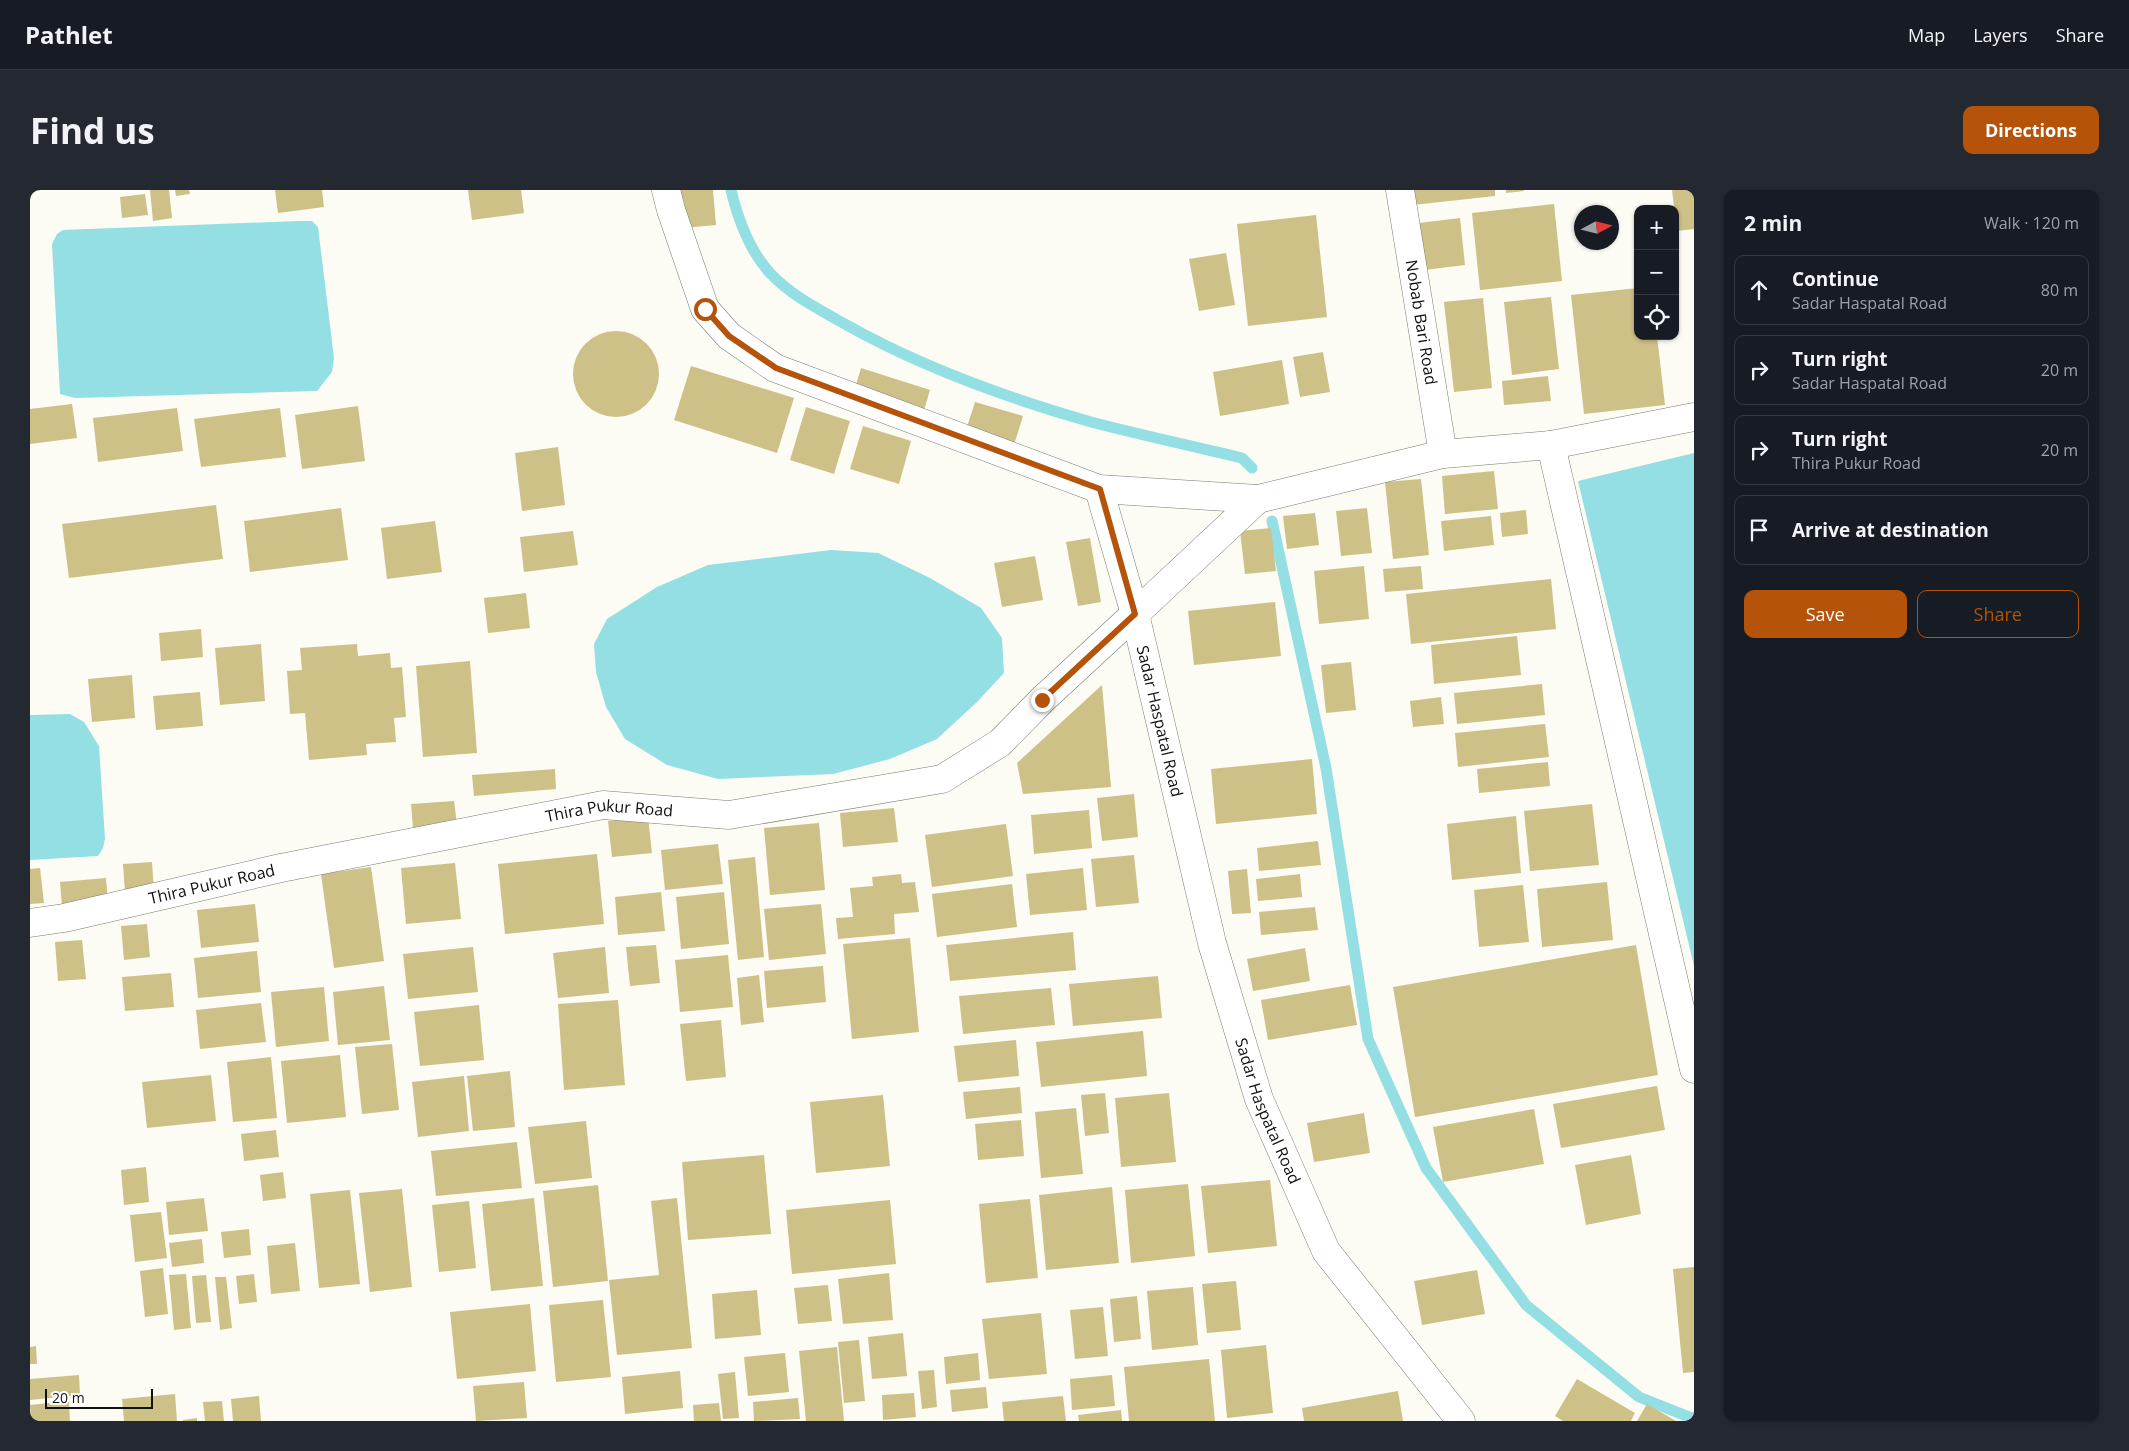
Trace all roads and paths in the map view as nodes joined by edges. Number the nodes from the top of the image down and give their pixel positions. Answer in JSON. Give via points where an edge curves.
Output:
{"nodes":[{"id":1,"x":666,"y":190,"type":"edge"},
{"id":2,"x":1400,"y":190,"type":"edge"},
{"id":3,"x":1694,"y":417,"type":"edge"},
{"id":4,"x":1551,"y":445,"type":"junction"},
{"id":5,"x":1443,"y":454,"type":"junction"},
{"id":6,"x":1100,"y":489,"type":"junction"},
{"id":7,"x":1258,"y":499,"type":"junction"},
{"id":8,"x":1135,"y":614,"type":"junction"},
{"id":9,"x":30,"y":923,"type":"edge"},
{"id":10,"x":1694,"y":1069,"type":"edge"},
{"id":11,"x":1461,"y":1421,"type":"edge"}],
"edges":[{"from":1,"to":6,"type":"street","via":[[705,309],[729,336],[776,368]]},
{"from":2,"to":5,"type":"street","name":"Nobab Bari Road"},
{"from":3,"to":4,"type":"street"},
{"from":4,"to":5,"type":"street"},
{"from":4,"to":10,"type":"street"},
{"from":5,"to":7,"type":"street"},
{"from":6,"to":7,"type":"street"},
{"from":6,"to":8,"type":"street","name":"Sadar Haspatal Road"},
{"from":7,"to":8,"type":"street","name":"Thira Pukur Road"},
{"from":8,"to":9,"type":"street","name":"Thira Pukur Road","via":[[1000,743],[942,779],[729,815],[604,805],[281,868]]},
{"from":8,"to":11,"type":"street","name":"Sadar Haspatal Road","via":[[1212,943],[1259,1099],[1326,1252]]}]}
